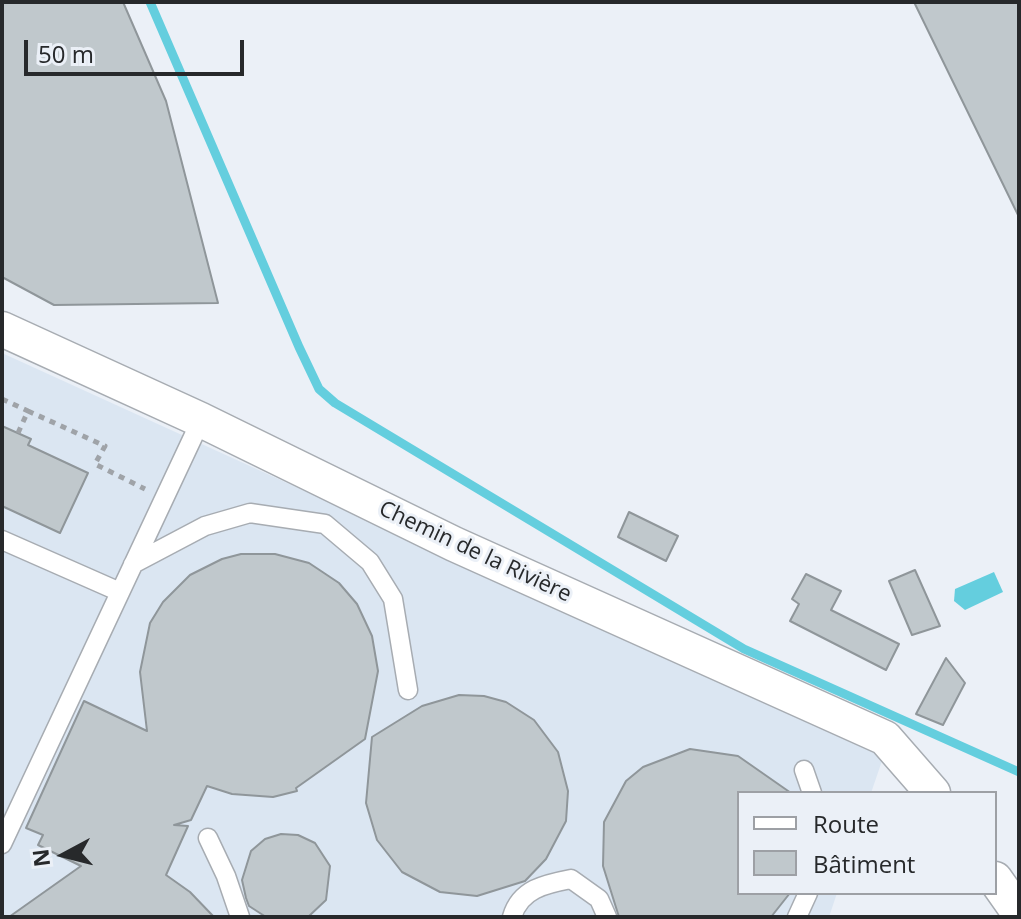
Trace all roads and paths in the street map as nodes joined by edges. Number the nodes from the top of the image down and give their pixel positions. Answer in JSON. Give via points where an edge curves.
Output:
{"nodes":[{"id":1,"x":2,"y":329,"type":"edge"},
{"id":2,"x":2,"y":399,"type":"edge"},
{"id":3,"x":28,"y":411,"type":"junction"},
{"id":4,"x":201,"y":420,"type":"junction"},
{"id":5,"x":18,"y":433,"type":"dead end"},
{"id":6,"x":164,"y":498,"type":"junction"},
{"id":7,"x":2,"y":540,"type":"edge"},
{"id":8,"x":133,"y":564,"type":"junction"},
{"id":9,"x":120,"y":592,"type":"junction"},
{"id":10,"x":408,"y":690,"type":"dead end"},
{"id":11,"x":804,"y":770,"type":"dead end"},
{"id":12,"x":811,"y":791,"type":"edge"},
{"id":13,"x":931,"y":791,"type":"edge"},
{"id":14,"x":9,"y":810,"type":"edge"},
{"id":15,"x":208,"y":838,"type":"dead end"},
{"id":16,"x":2,"y":844,"type":"edge"},
{"id":17,"x":997,"y":882,"type":"edge"},
{"id":18,"x":807,"y":895,"type":"edge"},
{"id":19,"x":1019,"y":913,"type":"edge"},
{"id":20,"x":240,"y":917,"type":"edge"},
{"id":21,"x":512,"y":917,"type":"edge"},
{"id":22,"x":607,"y":917,"type":"edge"},
{"id":23,"x":797,"y":917,"type":"edge"}],
"edges":[{"from":1,"to":4,"type":"street","name":"Chemin de la Rivière"},
{"from":2,"to":3,"type":"path"},
{"from":3,"to":5,"type":"path"},
{"from":3,"to":6,"type":"path","via":[[105,446],[95,464]]},
{"from":4,"to":6,"type":"lane"},
{"from":4,"to":13,"type":"street","name":"Chemin de la Rivière","via":[[454,544],[885,738]]},
{"from":6,"to":8,"type":"lane"},
{"from":7,"to":9,"type":"lane"},
{"from":8,"to":9,"type":"lane"},
{"from":8,"to":10,"type":"lane","via":[[205,526],[250,513],[325,524],[370,562],[393,599]]},
{"from":9,"to":14,"type":"lane"},
{"from":11,"to":12,"type":"lane"},
{"from":14,"to":16,"type":"lane"},
{"from":15,"to":20,"type":"lane"},
{"from":17,"to":19,"type":"street"},
{"from":18,"to":23,"type":"lane"},
{"from":21,"to":22,"type":"lane","via":[[515,905],[537,886],[571,879],[599,899]]}]}
